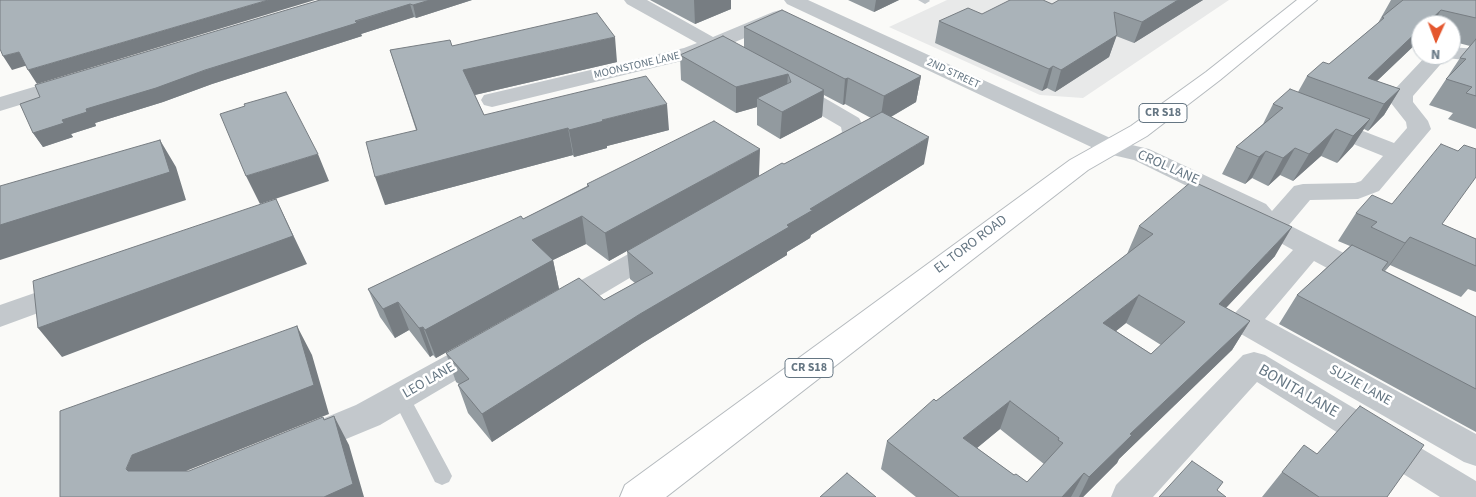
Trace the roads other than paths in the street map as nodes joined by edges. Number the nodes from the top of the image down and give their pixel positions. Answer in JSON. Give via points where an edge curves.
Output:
{"nodes":[{"id":1,"x":633,"y":0,"type":"edge"},
{"id":2,"x":1308,"y":0,"type":"edge"},
{"id":3,"x":799,"y":3,"type":"edge"},
{"id":4,"x":713,"y":44,"type":"junction"},
{"id":5,"x":1446,"y":65,"type":"edge"},
{"id":6,"x":95,"y":75,"type":"edge"},
{"id":7,"x":492,"y":100,"type":"dead end"},
{"id":8,"x":0,"y":104,"type":"edge"},
{"id":9,"x":1306,"y":117,"type":"edge"},
{"id":10,"x":1112,"y":148,"type":"junction"},
{"id":11,"x":1397,"y":153,"type":"junction"},
{"id":12,"x":803,"y":166,"type":"edge"},
{"id":13,"x":1272,"y":227,"type":"junction"},
{"id":14,"x":683,"y":234,"type":"edge"},
{"id":15,"x":1310,"y":248,"type":"junction"},
{"id":16,"x":92,"y":283,"type":"edge"},
{"id":17,"x":1389,"y":288,"type":"edge"},
{"id":18,"x":0,"y":316,"type":"edge"},
{"id":19,"x":538,"y":318,"type":"edge"},
{"id":20,"x":503,"y":338,"type":"edge"},
{"id":21,"x":401,"y":397,"type":"junction"},
{"id":22,"x":1476,"y":450,"type":"edge"},
{"id":23,"x":278,"y":452,"type":"edge"},
{"id":24,"x":442,"y":476,"type":"dead end"},
{"id":25,"x":638,"y":497,"type":"edge"},
{"id":26,"x":1129,"y":497,"type":"edge"},
{"id":27,"x":1471,"y":497,"type":"edge"}],
"edges":[{"from":1,"to":4,"type":"street"},
{"from":2,"to":10,"type":"main road","name":"EL TORO ROAD","number":"CR S18","via":[[1213,76]]},
{"from":3,"to":4,"type":"street","name":"MOONSTONE LANE"},
{"from":3,"to":10,"type":"street","name":"2ND STREET"},
{"from":4,"to":7,"type":"street","name":"MOONSTONE LANE","via":[[666,60]]},
{"from":4,"to":12,"type":"street","via":[[852,123],[852,136]]},
{"from":5,"to":11,"type":"street","via":[[1402,95],[1402,103],[1419,129]]},
{"from":6,"to":8,"type":"street"},
{"from":9,"to":11,"type":"street"},
{"from":10,"to":13,"type":"street","name":"CROL LANE","via":[[1127,168],[1252,224]]},
{"from":10,"to":25,"type":"main road","name":"EL TORO ROAD","number":"CR S18","via":[[1079,165]]},
{"from":11,"to":13,"type":"street","via":[[1370,186],[1358,191],[1303,192]]},
{"from":13,"to":15,"type":"street","name":"CROL LANE"},
{"from":14,"to":19,"type":"street"},
{"from":15,"to":17,"type":"street","name":"CROL LANE"},
{"from":15,"to":22,"type":"street","name":"SUZIE LANE","via":[[1245,322]]},
{"from":16,"to":18,"type":"street"},
{"from":20,"to":21,"type":"street","name":"LEO LANE"},
{"from":21,"to":23,"type":"street","name":"LEO LANE","via":[[368,415]]},
{"from":21,"to":24,"type":"lane"},
{"from":26,"to":27,"type":"street","name":"BONITA LANE","via":[[1254,364]]}]}
